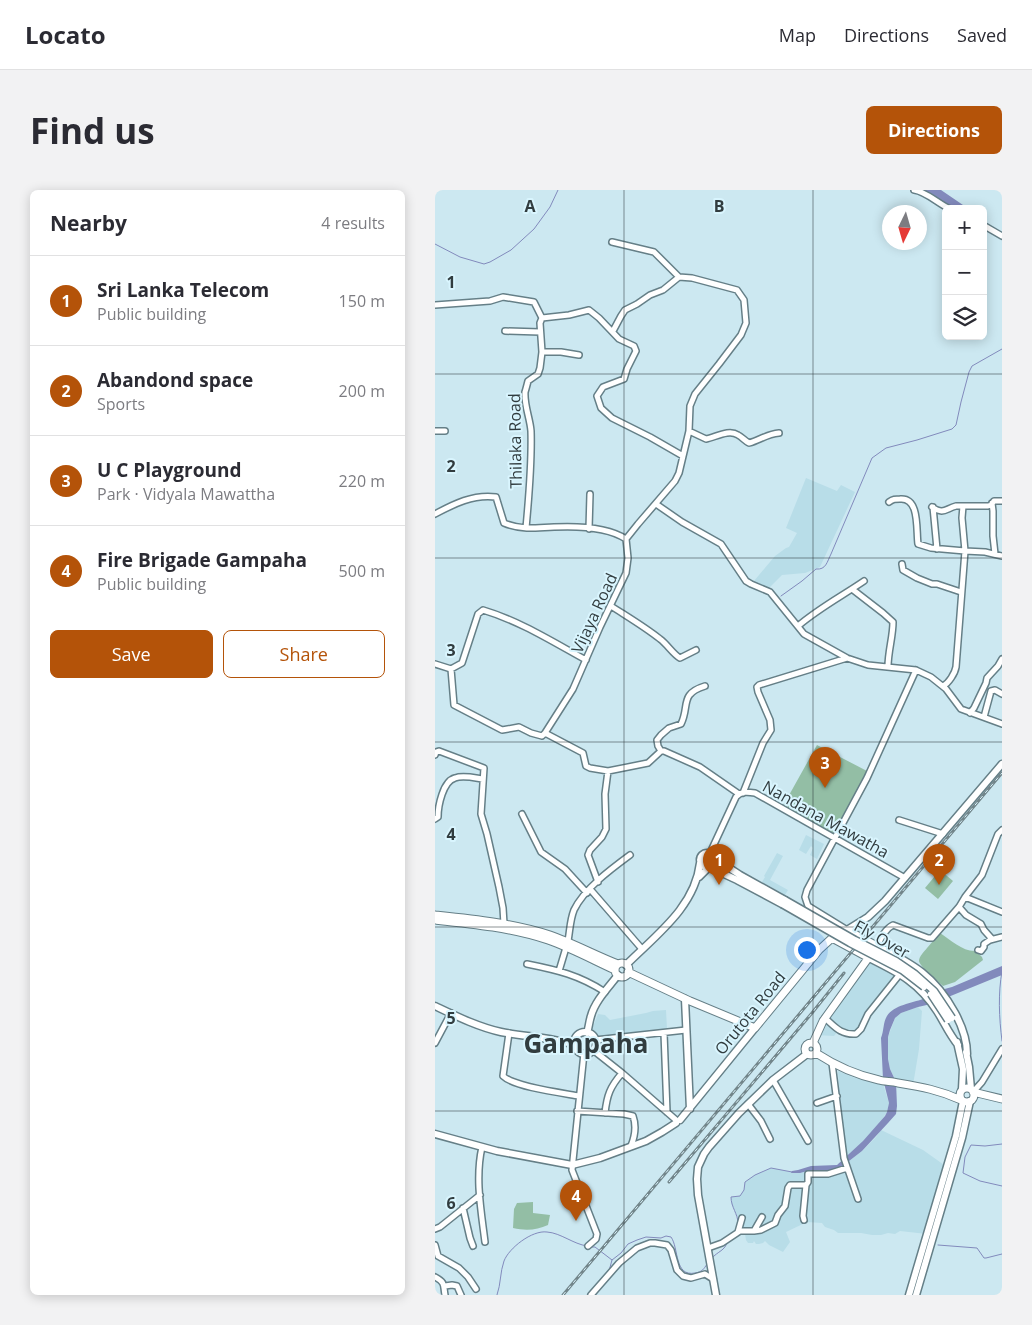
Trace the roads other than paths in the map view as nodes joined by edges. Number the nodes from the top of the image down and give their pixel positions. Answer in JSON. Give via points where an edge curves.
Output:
{"nodes":[{"id":1,"x":914,"y":190,"type":"edge"},
{"id":2,"x":942,"y":205,"type":"edge"},
{"id":3,"x":987,"y":227,"type":"edge"},
{"id":4,"x":1002,"y":236,"type":"edge"},
{"id":5,"x":612,"y":242,"type":"dead end"},
{"id":6,"x":679,"y":277,"type":"junction"},
{"id":7,"x":435,"y":306,"type":"edge"},
{"id":8,"x":542,"y":319,"type":"junction"},
{"id":9,"x":505,"y":331,"type":"dead end"},
{"id":10,"x":613,"y":331,"type":"junction"},
{"id":11,"x":541,"y":332,"type":"junction"},
{"id":12,"x":542,"y":352,"type":"junction"},
{"id":13,"x":579,"y":355,"type":"dead end"},
{"id":14,"x":435,"y":430,"type":"edge"},
{"id":15,"x":445,"y":431,"type":"dead end"},
{"id":16,"x":689,"y":431,"type":"junction"},
{"id":17,"x":779,"y":433,"type":"dead end"},
{"id":18,"x":683,"y":456,"type":"junction"},
{"id":19,"x":590,"y":494,"type":"dead end"},
{"id":20,"x":1002,"y":501,"type":"edge"},
{"id":21,"x":889,"y":502,"type":"dead end"},
{"id":22,"x":992,"y":503,"type":"junction"},
{"id":23,"x":656,"y":504,"type":"junction"},
{"id":24,"x":963,"y":506,"type":"junction"},
{"id":25,"x":435,"y":514,"type":"edge"},
{"id":26,"x":525,"y":528,"type":"junction"},
{"id":27,"x":589,"y":529,"type":"junction"},
{"id":28,"x":626,"y":539,"type":"junction"},
{"id":29,"x":937,"y":549,"type":"junction"},
{"id":30,"x":965,"y":551,"type":"junction"},
{"id":31,"x":995,"y":554,"type":"junction"},
{"id":32,"x":1002,"y":556,"type":"edge"},
{"id":33,"x":902,"y":564,"type":"dead end"},
{"id":34,"x":864,"y":581,"type":"dead end"},
{"id":35,"x":852,"y":589,"type":"junction"},
{"id":36,"x":961,"y":592,"type":"junction"},
{"id":37,"x":611,"y":606,"type":"junction"},
{"id":38,"x":798,"y":626,"type":"junction"},
{"id":39,"x":696,"y":650,"type":"dead end"},
{"id":40,"x":847,"y":658,"type":"junction"},
{"id":41,"x":1002,"y":659,"type":"edge"},
{"id":42,"x":586,"y":660,"type":"junction"},
{"id":43,"x":435,"y":664,"type":"edge"},
{"id":44,"x":887,"y":667,"type":"junction"},
{"id":45,"x":451,"y":668,"type":"junction"},
{"id":46,"x":915,"y":670,"type":"junction"},
{"id":47,"x":705,"y":686,"type":"dead end"},
{"id":48,"x":943,"y":686,"type":"junction"},
{"id":49,"x":1002,"y":694,"type":"edge"},
{"id":50,"x":969,"y":713,"type":"junction"},
{"id":51,"x":984,"y":717,"type":"junction"},
{"id":52,"x":1002,"y":724,"type":"edge"},
{"id":53,"x":545,"y":733,"type":"junction"},
{"id":54,"x":661,"y":751,"type":"junction"},
{"id":55,"x":435,"y":755,"type":"edge"},
{"id":56,"x":1002,"y":764,"type":"edge"},
{"id":57,"x":608,"y":771,"type":"junction"},
{"id":58,"x":483,"y":779,"type":"junction"},
{"id":59,"x":741,"y":793,"type":"junction"},
{"id":60,"x":522,"y":814,"type":"dead end"},
{"id":61,"x":435,"y":819,"type":"edge"},
{"id":62,"x":899,"y":820,"type":"dead end"},
{"id":63,"x":1002,"y":830,"type":"edge"},
{"id":64,"x":943,"y":834,"type":"junction"},
{"id":65,"x":835,"y":838,"type":"junction"},
{"id":66,"x":630,"y":855,"type":"dead end"},
{"id":67,"x":712,"y":856,"type":"junction"},
{"id":68,"x":700,"y":863,"type":"junction"},
{"id":69,"x":709,"y":867,"type":"junction"},
{"id":70,"x":699,"y":877,"type":"junction"},
{"id":71,"x":905,"y":878,"type":"junction"},
{"id":72,"x":598,"y":882,"type":"junction"},
{"id":73,"x":588,"y":891,"type":"junction"},
{"id":74,"x":770,"y":894,"type":"junction"},
{"id":75,"x":965,"y":897,"type":"junction"},
{"id":76,"x":959,"y":907,"type":"junction"},
{"id":77,"x":1002,"y":912,"type":"edge"},
{"id":78,"x":435,"y":915,"type":"edge"},
{"id":79,"x":435,"y":920,"type":"edge"},
{"id":80,"x":503,"y":927,"type":"junction"},
{"id":81,"x":847,"y":930,"type":"junction"},
{"id":82,"x":1002,"y":937,"type":"edge"},
{"id":83,"x":832,"y":938,"type":"junction"},
{"id":84,"x":992,"y":939,"type":"junction"},
{"id":85,"x":567,"y":944,"type":"junction"},
{"id":86,"x":877,"y":946,"type":"junction"},
{"id":87,"x":642,"y":949,"type":"junction"},
{"id":88,"x":978,"y":950,"type":"dead end"},
{"id":89,"x":869,"y":958,"type":"junction"},
{"id":90,"x":527,"y":964,"type":"dead end"},
{"id":91,"x":627,"y":968,"type":"junction"},
{"id":92,"x":617,"y":970,"type":"junction"},
{"id":93,"x":559,"y":971,"type":"junction"},
{"id":94,"x":901,"y":974,"type":"junction"},
{"id":95,"x":605,"y":992,"type":"junction"},
{"id":96,"x":685,"y":999,"type":"junction"},
{"id":97,"x":435,"y":1006,"type":"edge"},
{"id":98,"x":451,"y":1013,"type":"junction"},
{"id":99,"x":825,"y":1018,"type":"junction"},
{"id":100,"x":950,"y":1019,"type":"junction"},
{"id":101,"x":755,"y":1028,"type":"junction"},
{"id":102,"x":686,"y":1030,"type":"junction"},
{"id":103,"x":587,"y":1032,"type":"junction"},
{"id":104,"x":664,"y":1032,"type":"junction"},
{"id":105,"x":509,"y":1033,"type":"junction"},
{"id":106,"x":576,"y":1036,"type":"junction"},
{"id":107,"x":561,"y":1040,"type":"junction"},
{"id":108,"x":595,"y":1040,"type":"junction"},
{"id":109,"x":435,"y":1043,"type":"edge"},
{"id":110,"x":813,"y":1043,"type":"junction"},
{"id":111,"x":575,"y":1045,"type":"junction"},
{"id":112,"x":957,"y":1045,"type":"junction"},
{"id":113,"x":593,"y":1050,"type":"junction"},
{"id":114,"x":1002,"y":1050,"type":"edge"},
{"id":115,"x":583,"y":1053,"type":"junction"},
{"id":116,"x":816,"y":1053,"type":"junction"},
{"id":117,"x":807,"y":1054,"type":"junction"},
{"id":118,"x":967,"y":1054,"type":"junction"},
{"id":119,"x":832,"y":1063,"type":"junction"},
{"id":120,"x":622,"y":1073,"type":"junction"},
{"id":121,"x":773,"y":1080,"type":"junction"},
{"id":122,"x":962,"y":1090,"type":"junction"},
{"id":123,"x":941,"y":1091,"type":"junction"},
{"id":124,"x":579,"y":1096,"type":"junction"},
{"id":125,"x":837,"y":1096,"type":"junction"},
{"id":126,"x":969,"y":1096,"type":"junction"},
{"id":127,"x":1002,"y":1099,"type":"edge"},
{"id":128,"x":817,"y":1103,"type":"dead end"},
{"id":129,"x":748,"y":1104,"type":"junction"},
{"id":130,"x":690,"y":1109,"type":"junction"},
{"id":131,"x":577,"y":1111,"type":"junction"},
{"id":132,"x":667,"y":1112,"type":"junction"},
{"id":133,"x":605,"y":1113,"type":"junction"},
{"id":134,"x":677,"y":1121,"type":"junction"},
{"id":135,"x":435,"y":1134,"type":"edge"},
{"id":136,"x":770,"y":1139,"type":"dead end"},
{"id":137,"x":809,"y":1141,"type":"dead end"},
{"id":138,"x":631,"y":1146,"type":"junction"},
{"id":139,"x":482,"y":1147,"type":"junction"},
{"id":140,"x":572,"y":1165,"type":"junction"},
{"id":141,"x":847,"y":1166,"type":"junction"},
{"id":142,"x":806,"y":1185,"type":"junction"},
{"id":143,"x":479,"y":1195,"type":"junction"},
{"id":144,"x":857,"y":1199,"type":"dead end"},
{"id":145,"x":463,"y":1208,"type":"junction"},
{"id":146,"x":762,"y":1216,"type":"dead end"},
{"id":147,"x":742,"y":1218,"type":"dead end"},
{"id":148,"x":804,"y":1220,"type":"dead end"},
{"id":149,"x":435,"y":1229,"type":"edge"},
{"id":150,"x":754,"y":1230,"type":"junction"},
{"id":151,"x":738,"y":1233,"type":"junction"},
{"id":152,"x":485,"y":1242,"type":"dead end"},
{"id":153,"x":435,"y":1246,"type":"edge"},
{"id":154,"x":473,"y":1246,"type":"dead end"},
{"id":155,"x":587,"y":1246,"type":"dead end"},
{"id":156,"x":708,"y":1248,"type":"junction"},
{"id":157,"x":436,"y":1256,"type":"edge"},
{"id":158,"x":435,"y":1277,"type":"edge"},
{"id":159,"x":713,"y":1279,"type":"junction"},
{"id":160,"x":445,"y":1286,"type":"junction"},
{"id":161,"x":476,"y":1289,"type":"dead end"},
{"id":162,"x":445,"y":1295,"type":"edge"},
{"id":163,"x":461,"y":1295,"type":"edge"},
{"id":164,"x":591,"y":1295,"type":"edge"},
{"id":165,"x":716,"y":1295,"type":"edge"},
{"id":166,"x":909,"y":1295,"type":"edge"},
{"id":167,"x":916,"y":1295,"type":"edge"}],
"edges":[{"from":1,"to":2,"type":"street"},
{"from":3,"to":4,"type":"street"},
{"from":5,"to":6,"type":"street","via":[[654,252]]},
{"from":6,"to":10,"type":"street","via":[[663,290],[625,310]]},
{"from":6,"to":16,"type":"street","via":[[737,290],[743,300],[746,323],[741,335],[695,394],[690,406]]},
{"from":7,"to":8,"type":"street","via":[[503,297],[534,302]]},
{"from":8,"to":10,"type":"street","via":[[589,310]]},
{"from":8,"to":11,"type":"street","name":"Thilaka Road"},
{"from":9,"to":11,"type":"street"},
{"from":10,"to":18,"type":"street","via":[[636,351],[624,379],[603,387],[597,396],[601,408],[612,418]]},
{"from":11,"to":12,"type":"street","name":"Thilaka Road"},
{"from":12,"to":13,"type":"street"},
{"from":12,"to":26,"type":"street","name":"Thilaka Road","via":[[538,374],[528,381],[525,392],[531,448]]},
{"from":14,"to":15,"type":"street"},
{"from":16,"to":17,"type":"street","via":[[706,439],[733,433],[749,443]]},
{"from":16,"to":18,"type":"street"},
{"from":18,"to":23,"type":"street","via":[[675,481]]},
{"from":19,"to":27,"type":"street"},
{"from":20,"to":22,"type":"street"},
{"from":21,"to":29,"type":"street","via":[[893,499],[909,500],[915,510],[917,544]]},
{"from":22,"to":24,"type":"street","via":[[988,506]]},
{"from":22,"to":31,"type":"street"},
{"from":23,"to":28,"type":"street"},
{"from":23,"to":38,"type":"street","via":[[721,544],[747,581],[770,592]]},
{"from":24,"to":29,"type":"street","via":[[954,506],[947,511],[932,507]]},
{"from":24,"to":30,"type":"street","via":[[961,518]]},
{"from":25,"to":26,"type":"street","via":[[463,500],[490,496],[496,497],[504,523]]},
{"from":26,"to":27,"type":"street"},
{"from":27,"to":28,"type":"street","via":[[619,534]]},
{"from":28,"to":37,"type":"street","name":"Vijaya Road","via":[[627,573]]},
{"from":29,"to":30,"type":"street"},
{"from":30,"to":31,"type":"street"},
{"from":30,"to":36,"type":"street"},
{"from":31,"to":32,"type":"street"},
{"from":33,"to":36,"type":"street","via":[[903,570],[917,578]]},
{"from":34,"to":35,"type":"street"},
{"from":35,"to":38,"type":"street"},
{"from":35,"to":44,"type":"street","via":[[893,622]]},
{"from":36,"to":48,"type":"street","via":[[955,670]]},
{"from":37,"to":39,"type":"street","via":[[661,639],[677,656],[681,658]]},
{"from":37,"to":42,"type":"street","name":"Vijaya Road"},
{"from":38,"to":40,"type":"street","via":[[804,634]]},
{"from":40,"to":44,"type":"street"},
{"from":40,"to":59,"type":"street","via":[[759,685],[758,692],[771,730]]},
{"from":41,"to":50,"type":"street","via":[[987,678]]},
{"from":42,"to":45,"type":"street","via":[[498,614],[483,610],[478,614],[462,663]]},
{"from":42,"to":53,"type":"street","name":"Vijaya Road"},
{"from":43,"to":45,"type":"street"},
{"from":44,"to":46,"type":"street"},
{"from":45,"to":53,"type":"street","via":[[453,704],[502,730],[519,727],[542,736]]},
{"from":46,"to":48,"type":"street"},
{"from":46,"to":65,"type":"street","via":[[867,778]]},
{"from":47,"to":54,"type":"street","via":[[687,698],[681,724],[669,728],[657,740]]},
{"from":48,"to":50,"type":"street","via":[[959,708]]},
{"from":49,"to":51,"type":"street","via":[[991,691]]},
{"from":50,"to":51,"type":"street"},
{"from":51,"to":52,"type":"street"},
{"from":53,"to":57,"type":"street","via":[[583,753],[586,766]]},
{"from":54,"to":57,"type":"street","via":[[648,763]]},
{"from":54,"to":59,"type":"street","via":[[700,767]]},
{"from":55,"to":58,"type":"street","via":[[439,750],[478,765],[484,768]]},
{"from":56,"to":64,"type":"main road"},
{"from":57,"to":72,"type":"street","via":[[606,829],[588,855]]},
{"from":58,"to":61,"type":"street","via":[[452,779],[444,788]]},
{"from":58,"to":80,"type":"street","via":[[481,814],[499,887]]},
{"from":59,"to":65,"type":"street","name":"Nandana Mawatha","via":[[755,793]]},
{"from":59,"to":67,"type":"street","name":"Nandana Mawatha","via":[[736,797]]},
{"from":60,"to":73,"type":"street","via":[[541,852]]},
{"from":62,"to":64,"type":"street"},
{"from":63,"to":75,"type":"street","via":[[982,875]]},
{"from":64,"to":71,"type":"main road"},
{"from":65,"to":71,"type":"street","name":"Nandana Mawatha"},
{"from":65,"to":81,"type":"street","via":[[805,897],[808,906]]},
{"from":66,"to":72,"type":"street"},
{"from":67,"to":68,"type":"main road","via":[[705,853]]},
{"from":67,"to":69,"type":"main road","via":[[713,865]]},
{"from":67,"to":74,"type":"main road"},
{"from":68,"to":69,"type":"main road"},
{"from":68,"to":70,"type":"main road"},
{"from":69,"to":70,"type":"main road"},
{"from":69,"to":74,"type":"main road"},
{"from":70,"to":87,"type":"main road","via":[[682,908]]},
{"from":71,"to":81,"type":"main road","via":[[876,910]]},
{"from":72,"to":73,"type":"street"},
{"from":73,"to":85,"type":"street","via":[[571,920]]},
{"from":73,"to":87,"type":"street"},
{"from":74,"to":100,"type":"main road","name":"Fly Over","bridge":true,"via":[[915,974],[933,991]]},
{"from":75,"to":76,"type":"street"},
{"from":75,"to":77,"type":"street"},
{"from":76,"to":84,"type":"street","via":[[981,924]]},
{"from":76,"to":86,"type":"street","via":[[932,938],[893,925]]},
{"from":78,"to":80,"type":"highway"},
{"from":79,"to":80,"type":"highway"},
{"from":80,"to":85,"type":"highway","via":[[543,933]]},
{"from":81,"to":83,"type":"highway","name":"Orutota Road"},
{"from":81,"to":86,"type":"highway"},
{"from":82,"to":84,"type":"street"},
{"from":83,"to":89,"type":"highway"},
{"from":83,"to":101,"type":"highway","name":"Orutota Road","via":[[811,958]]},
{"from":84,"to":88,"type":"street","via":[[984,944],[981,951]]},
{"from":85,"to":92,"type":"highway"},
{"from":85,"to":93,"type":"street"},
{"from":86,"to":89,"type":"highway"},
{"from":86,"to":118,"type":"main road","via":[[919,969],[939,988],[966,1039]]},
{"from":87,"to":91,"type":"main road"},
{"from":89,"to":94,"type":"main road"},
{"from":89,"to":99,"type":"highway"},
{"from":90,"to":93,"type":"street"},
{"from":91,"to":92,"type":"highway","via":[[621,963]]},
{"from":91,"to":92,"type":"highway","via":[[625,976]]},
{"from":91,"to":96,"type":"highway"},
{"from":92,"to":95,"type":"main road"},
{"from":93,"to":95,"type":"street","via":[[575,975]]},
{"from":94,"to":99,"type":"street","via":[[856,1034],[842,1032]]},
{"from":94,"to":112,"type":"main road","via":[[916,985],[933,1005]]},
{"from":95,"to":103,"type":"main road","via":[[591,1016]]},
{"from":96,"to":101,"type":"highway"},
{"from":96,"to":102,"type":"main road"},
{"from":97,"to":98,"type":"main road"},
{"from":98,"to":105,"type":"main road"},
{"from":98,"to":109,"type":"street"},
{"from":99,"to":110,"type":"highway"},
{"from":100,"to":112,"type":"main road"},
{"from":100,"to":118,"type":"main road"},
{"from":101,"to":130,"type":"main road","name":"Orutota Road"},
{"from":102,"to":104,"type":"street"},
{"from":102,"to":130,"type":"main road"},
{"from":103,"to":106,"type":"main road"},
{"from":103,"to":108,"type":"main road"},
{"from":104,"to":108,"type":"street"},
{"from":104,"to":132,"type":"street"},
{"from":105,"to":107,"type":"main road"},
{"from":105,"to":124,"type":"street","via":[[503,1076],[524,1085]]},
{"from":106,"to":107,"type":"main road"},
{"from":106,"to":111,"type":"main road"},
{"from":107,"to":111,"type":"main road"},
{"from":108,"to":113,"type":"main road"},
{"from":110,"to":116,"type":"highway"},
{"from":110,"to":117,"type":"highway","via":[[805,1046]]},
{"from":111,"to":115,"type":"main road"},
{"from":112,"to":122,"type":"main road","via":[[963,1069]]},
{"from":113,"to":115,"type":"main road"},
{"from":113,"to":120,"type":"street"},
{"from":114,"to":126,"type":"street"},
{"from":115,"to":124,"type":"street"},
{"from":116,"to":117,"type":"highway"},
{"from":116,"to":119,"type":"highway"},
{"from":117,"to":121,"type":"main road"},
{"from":118,"to":126,"type":"main road"},
{"from":119,"to":123,"type":"highway","via":[[847,1071],[880,1080]]},
{"from":119,"to":125,"type":"street"},
{"from":120,"to":132,"type":"street"},
{"from":120,"to":133,"type":"street","via":[[612,1085]]},
{"from":121,"to":129,"type":"main road"},
{"from":121,"to":137,"type":"street"},
{"from":122,"to":123,"type":"highway"},
{"from":122,"to":126,"type":"highway","via":[[960,1095]]},
{"from":123,"to":126,"type":"highway"},
{"from":124,"to":131,"type":"street"},
{"from":125,"to":128,"type":"street"},
{"from":125,"to":141,"type":"street"},
{"from":126,"to":127,"type":"highway"},
{"from":126,"to":166,"type":"main road"},
{"from":126,"to":167,"type":"main road","via":[[962,1138]]},
{"from":129,"to":136,"type":"street"},
{"from":129,"to":156,"type":"main road","via":[[709,1146],[698,1167],[698,1195]]},
{"from":130,"to":134,"type":"main road","name":"Orutota Road"},
{"from":131,"to":133,"type":"street"},
{"from":131,"to":140,"type":"street"},
{"from":132,"to":134,"type":"street"},
{"from":133,"to":138,"type":"street","via":[[633,1116],[635,1131]]},
{"from":134,"to":138,"type":"main road","name":"Orutota Road","via":[[656,1136]]},
{"from":135,"to":139,"type":"main road"},
{"from":138,"to":140,"type":"main road","name":"Orutota Road"},
{"from":139,"to":140,"type":"main road"},
{"from":139,"to":143,"type":"street"},
{"from":140,"to":155,"type":"street","via":[[597,1234]]},
{"from":141,"to":142,"type":"street","via":[[828,1174],[808,1174]]},
{"from":141,"to":144,"type":"street"},
{"from":142,"to":148,"type":"street"},
{"from":142,"to":150,"type":"street","via":[[790,1185],[785,1206],[775,1223]]},
{"from":143,"to":145,"type":"street"},
{"from":143,"to":152,"type":"street"},
{"from":145,"to":149,"type":"street"},
{"from":145,"to":154,"type":"street"},
{"from":146,"to":150,"type":"street"},
{"from":147,"to":151,"type":"street"},
{"from":150,"to":151,"type":"street"},
{"from":151,"to":156,"type":"street"},
{"from":153,"to":157,"type":"street"},
{"from":156,"to":159,"type":"main road"},
{"from":157,"to":161,"type":"street","via":[[459,1268]]},
{"from":158,"to":160,"type":"street"},
{"from":159,"to":164,"type":"street","via":[[705,1274],[691,1278],[681,1274],[669,1247],[655,1242],[637,1248]]},
{"from":159,"to":165,"type":"main road"},
{"from":160,"to":162,"type":"street"},
{"from":160,"to":163,"type":"street","via":[[457,1286]]}]}
